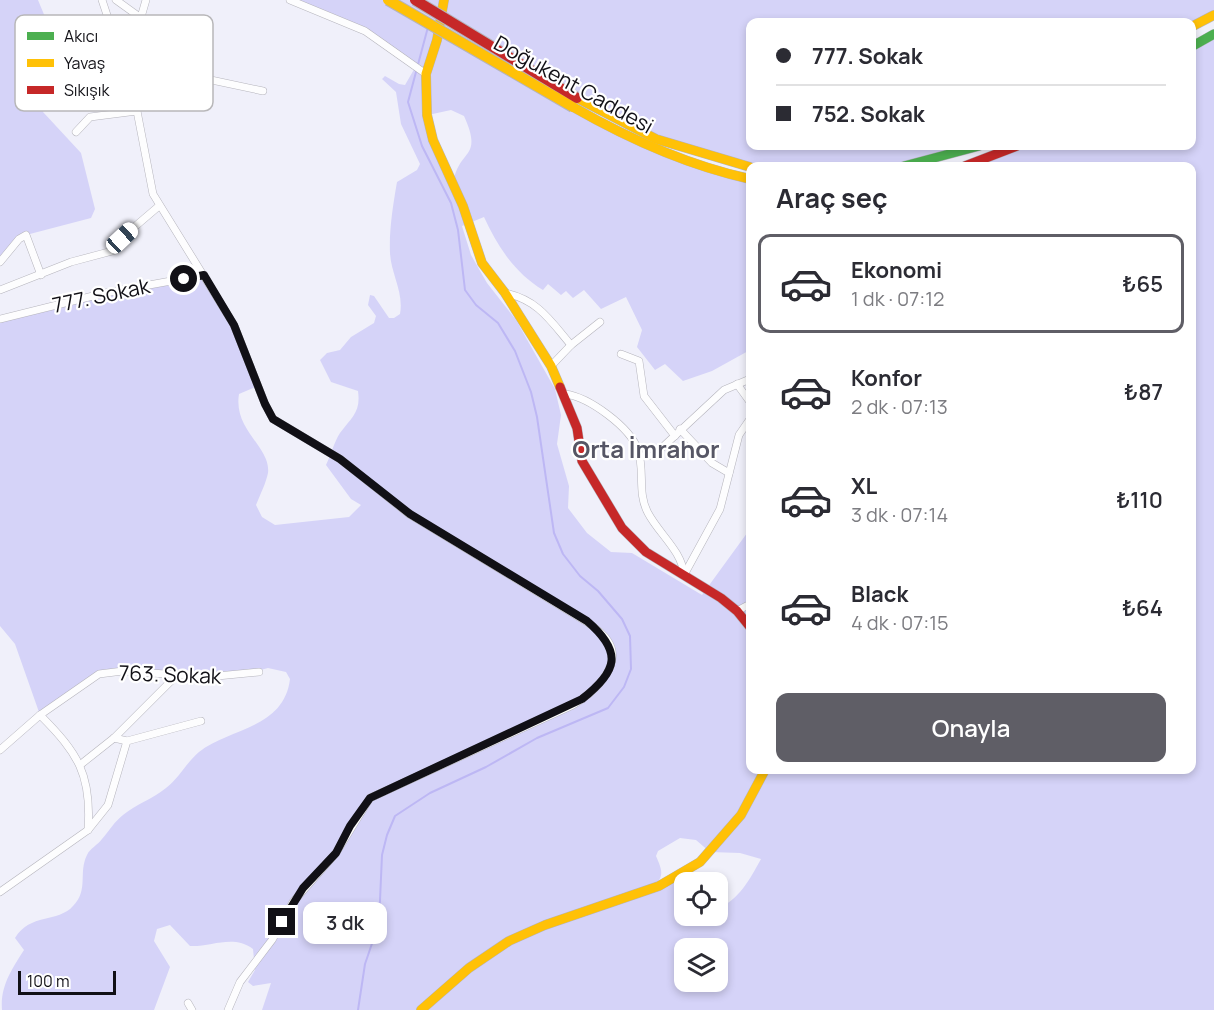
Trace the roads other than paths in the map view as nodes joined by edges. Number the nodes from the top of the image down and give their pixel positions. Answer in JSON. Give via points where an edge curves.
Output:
{"nodes":[{"id":1,"x":102,"y":0,"type":"edge"},
{"id":2,"x":116,"y":0,"type":"edge"},
{"id":3,"x":146,"y":0,"type":"edge"},
{"id":4,"x":290,"y":0,"type":"edge"},
{"id":5,"x":388,"y":0,"type":"edge"},
{"id":6,"x":415,"y":0,"type":"edge"},
{"id":7,"x":444,"y":0,"type":"edge"},
{"id":8,"x":107,"y":15,"type":"edge"},
{"id":9,"x":137,"y":15,"type":"edge"},
{"id":10,"x":142,"y":15,"type":"edge"},
{"id":11,"x":1214,"y":15,"type":"edge"},
{"id":12,"x":1196,"y":24,"type":"edge"},
{"id":13,"x":1214,"y":34,"type":"edge"},
{"id":14,"x":1196,"y":44,"type":"edge"},
{"id":15,"x":426,"y":74,"type":"junction"},
{"id":16,"x":213,"y":80,"type":"edge"},
{"id":17,"x":263,"y":91,"type":"dead end"},
{"id":18,"x":575,"y":103,"type":"junction"},
{"id":19,"x":137,"y":111,"type":"joint"},
{"id":20,"x":76,"y":132,"type":"dead end"},
{"id":21,"x":964,"y":150,"type":"edge"},
{"id":22,"x":1007,"y":150,"type":"edge"},
{"id":23,"x":919,"y":162,"type":"edge"},
{"id":24,"x":975,"y":162,"type":"edge"},
{"id":25,"x":746,"y":166,"type":"edge"},
{"id":26,"x":746,"y":178,"type":"edge"},
{"id":27,"x":159,"y":206,"type":"junction"},
{"id":28,"x":0,"y":262,"type":"edge"},
{"id":29,"x":40,"y":275,"type":"junction"},
{"id":30,"x":204,"y":275,"type":"junction"},
{"id":31,"x":0,"y":290,"type":"edge"},
{"id":32,"x":505,"y":293,"type":"junction"},
{"id":33,"x":0,"y":319,"type":"edge"},
{"id":34,"x":600,"y":322,"type":"dead end"},
{"id":35,"x":571,"y":345,"type":"junction"},
{"id":36,"x":621,"y":354,"type":"dead end"},
{"id":37,"x":551,"y":366,"type":"junction"},
{"id":38,"x":746,"y":381,"type":"edge"},
{"id":39,"x":737,"y":384,"type":"junction"},
{"id":40,"x":565,"y":394,"type":"junction"},
{"id":41,"x":746,"y":396,"type":"edge"},
{"id":42,"x":746,"y":425,"type":"edge"},
{"id":43,"x":680,"y":429,"type":"junction"},
{"id":44,"x":675,"y":436,"type":"junction"},
{"id":45,"x":639,"y":456,"type":"junction"},
{"id":46,"x":729,"y":473,"type":"junction"},
{"id":47,"x":684,"y":575,"type":"junction"},
{"id":48,"x":746,"y":606,"type":"edge"},
{"id":49,"x":737,"y":610,"type":"junction"},
{"id":50,"x":746,"y":622,"type":"edge"},
{"id":51,"x":259,"y":672,"type":"dead end"},
{"id":52,"x":176,"y":677,"type":"junction"},
{"id":53,"x":40,"y":715,"type":"junction"},
{"id":54,"x":201,"y":721,"type":"dead end"},
{"id":55,"x":114,"y":738,"type":"junction"},
{"id":56,"x":127,"y":741,"type":"junction"},
{"id":57,"x":0,"y":750,"type":"edge"},
{"id":58,"x":80,"y":765,"type":"junction"},
{"id":59,"x":763,"y":774,"type":"edge"},
{"id":60,"x":88,"y":830,"type":"junction"},
{"id":61,"x":0,"y":892,"type":"edge"},
{"id":62,"x":228,"y":1010,"type":"edge"},
{"id":63,"x":421,"y":1010,"type":"edge"}],
"edges":[{"from":1,"to":8,"type":"street"},
{"from":2,"to":9,"type":"street"},
{"from":3,"to":10,"type":"street"},
{"from":4,"to":15,"type":"street","via":[[365,31]]},
{"from":5,"to":18,"type":"street","name":"Doğukent Caddesi","bridge":true},
{"from":6,"to":18,"type":"street","name":"Doğukent Caddesi","bridge":true},
{"from":7,"to":15,"type":"street"},
{"from":11,"to":12,"type":"street"},
{"from":13,"to":14,"type":"street"},
{"from":15,"to":32,"type":"street","via":[[426,107],[433,140],[463,206],[482,263]]},
{"from":16,"to":17,"type":"street"},
{"from":18,"to":25,"type":"street","name":"Doğukent Caddesi","via":[[656,139]]},
{"from":18,"to":26,"type":"street","name":"Doğukent Caddesi","via":[[651,150]]},
{"from":19,"to":20,"type":"street","via":[[90,117]]},
{"from":19,"to":27,"type":"street","via":[[149,180]]},
{"from":21,"to":23,"type":"street"},
{"from":22,"to":24,"type":"street"},
{"from":27,"to":29,"type":"street","via":[[118,241],[116,250]]},
{"from":27,"to":30,"type":"street"},
{"from":28,"to":29,"type":"street","via":[[26,235]]},
{"from":29,"to":31,"type":"street"},
{"from":30,"to":33,"type":"street","name":"777. Sokak","via":[[105,292]]},
{"from":30,"to":62,"type":"street","via":[[234,325],[273,419],[340,459],[410,514],[587,621],[609,642],[612,656],[600,682],[573,705],[370,798],[336,853],[293,902],[272,940],[240,982]]},
{"from":32,"to":35,"type":"street","via":[[524,297],[537,307]]},
{"from":32,"to":37,"type":"street"},
{"from":34,"to":35,"type":"street"},
{"from":35,"to":37,"type":"street"},
{"from":36,"to":44,"type":"street","via":[[639,361],[644,396]]},
{"from":37,"to":40,"type":"street"},
{"from":38,"to":39,"type":"street"},
{"from":39,"to":41,"type":"street"},
{"from":39,"to":43,"type":"street","via":[[724,390]]},
{"from":40,"to":45,"type":"street","via":[[596,404],[631,438]]},
{"from":40,"to":47,"type":"street","via":[[577,428],[582,461],[612,514],[646,552]]},
{"from":42,"to":46,"type":"street","via":[[739,435]]},
{"from":43,"to":44,"type":"street"},
{"from":43,"to":46,"type":"street","via":[[712,463]]},
{"from":44,"to":45,"type":"street","via":[[652,456]]},
{"from":45,"to":47,"type":"street","via":[[642,499],[648,514],[683,563]]},
{"from":46,"to":47,"type":"street","via":[[720,509]]},
{"from":47,"to":49,"type":"street"},
{"from":48,"to":49,"type":"street"},
{"from":49,"to":50,"type":"street"},
{"from":51,"to":52,"type":"street","name":"763. Sokak"},
{"from":52,"to":53,"type":"street","name":"763. Sokak","via":[[123,671],[99,674]]},
{"from":52,"to":55,"type":"street"},
{"from":53,"to":57,"type":"street","name":"763. Sokak"},
{"from":53,"to":58,"type":"street"},
{"from":54,"to":56,"type":"street"},
{"from":55,"to":56,"type":"street"},
{"from":55,"to":58,"type":"street"},
{"from":56,"to":60,"type":"street","via":[[108,805]]},
{"from":58,"to":60,"type":"street","via":[[89,789]]},
{"from":59,"to":63,"type":"street","via":[[738,818],[690,870],[651,889],[549,924],[500,946]]},
{"from":60,"to":61,"type":"street"}]}
